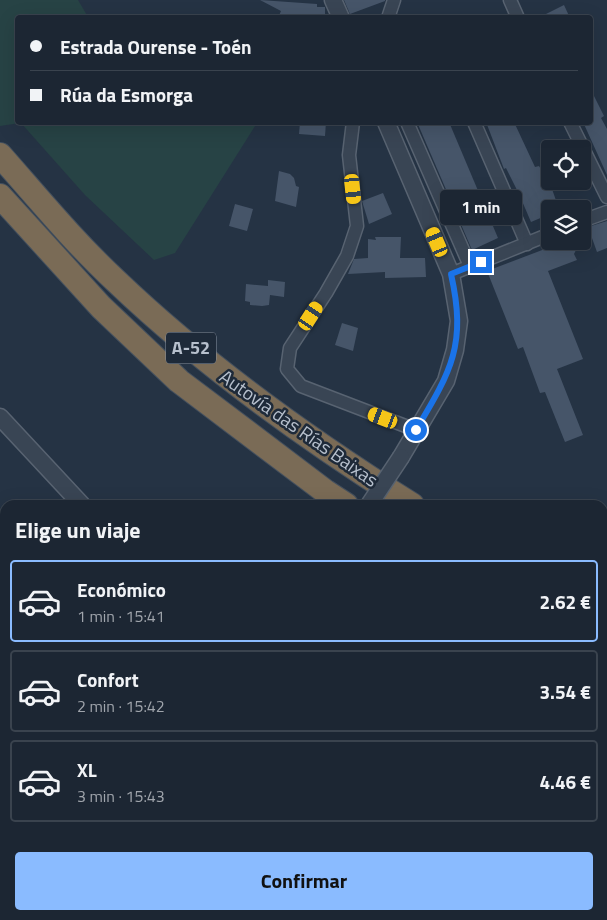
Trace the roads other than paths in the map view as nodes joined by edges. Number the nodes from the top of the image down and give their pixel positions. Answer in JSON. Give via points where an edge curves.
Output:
{"nodes":[{"id":1,"x":333,"y":0,"type":"edge"},
{"id":2,"x":394,"y":0,"type":"edge"},
{"id":3,"x":510,"y":0,"type":"edge"},
{"id":4,"x":340,"y":15,"type":"edge"},
{"id":5,"x":389,"y":15,"type":"edge"},
{"id":6,"x":517,"y":15,"type":"edge"},
{"id":7,"x":353,"y":125,"type":"edge"},
{"id":8,"x":387,"y":125,"type":"edge"},
{"id":9,"x":409,"y":125,"type":"edge"},
{"id":10,"x":475,"y":125,"type":"edge"},
{"id":11,"x":571,"y":125,"type":"edge"},
{"id":12,"x":0,"y":155,"type":"edge"},
{"id":13,"x":0,"y":196,"type":"edge"},
{"id":14,"x":607,"y":197,"type":"edge"},
{"id":15,"x":607,"y":212,"type":"edge"},
{"id":16,"x":449,"y":218,"type":"junction"},
{"id":17,"x":591,"y":218,"type":"edge"},
{"id":18,"x":430,"y":226,"type":"junction"},
{"id":19,"x":541,"y":238,"type":"edge"},
{"id":20,"x":527,"y":244,"type":"junction"},
{"id":21,"x":470,"y":266,"type":"junction"},
{"id":22,"x":451,"y":274,"type":"junction"},
{"id":23,"x":0,"y":417,"type":"edge"},
{"id":24,"x":416,"y":430,"type":"junction"},
{"id":25,"x":77,"y":500,"type":"edge"},
{"id":26,"x":338,"y":500,"type":"edge"},
{"id":27,"x":372,"y":500,"type":"edge"},
{"id":28,"x":404,"y":500,"type":"edge"}],
"edges":[{"from":1,"to":4,"type":"street"},
{"from":2,"to":5,"type":"street"},
{"from":3,"to":6,"type":"street"},
{"from":7,"to":24,"type":"street","via":[[349,155],[356,226],[346,256],[326,294],[290,348],[287,369],[301,386]]},
{"from":8,"to":18,"type":"street"},
{"from":9,"to":16,"type":"street"},
{"from":10,"to":20,"type":"street"},
{"from":11,"to":14,"type":"street"},
{"from":12,"to":28,"type":"highway","name":"Autovía das Rías Baixas","number":"A-52","via":[[72,237],[116,281],[210,364],[266,408]]},
{"from":13,"to":26,"type":"highway","name":"Autovía das Rías Baixas","number":"A-52","via":[[101,307],[179,381]]},
{"from":15,"to":17,"type":"street"},
{"from":16,"to":18,"type":"street"},
{"from":16,"to":21,"type":"street"},
{"from":18,"to":22,"type":"street"},
{"from":19,"to":20,"type":"street"},
{"from":20,"to":21,"type":"street"},
{"from":21,"to":22,"type":"street"},
{"from":22,"to":24,"type":"street","via":[[458,321],[456,350],[446,381]]},
{"from":23,"to":25,"type":"street"},
{"from":24,"to":27,"type":"street","bridge":true}]}
